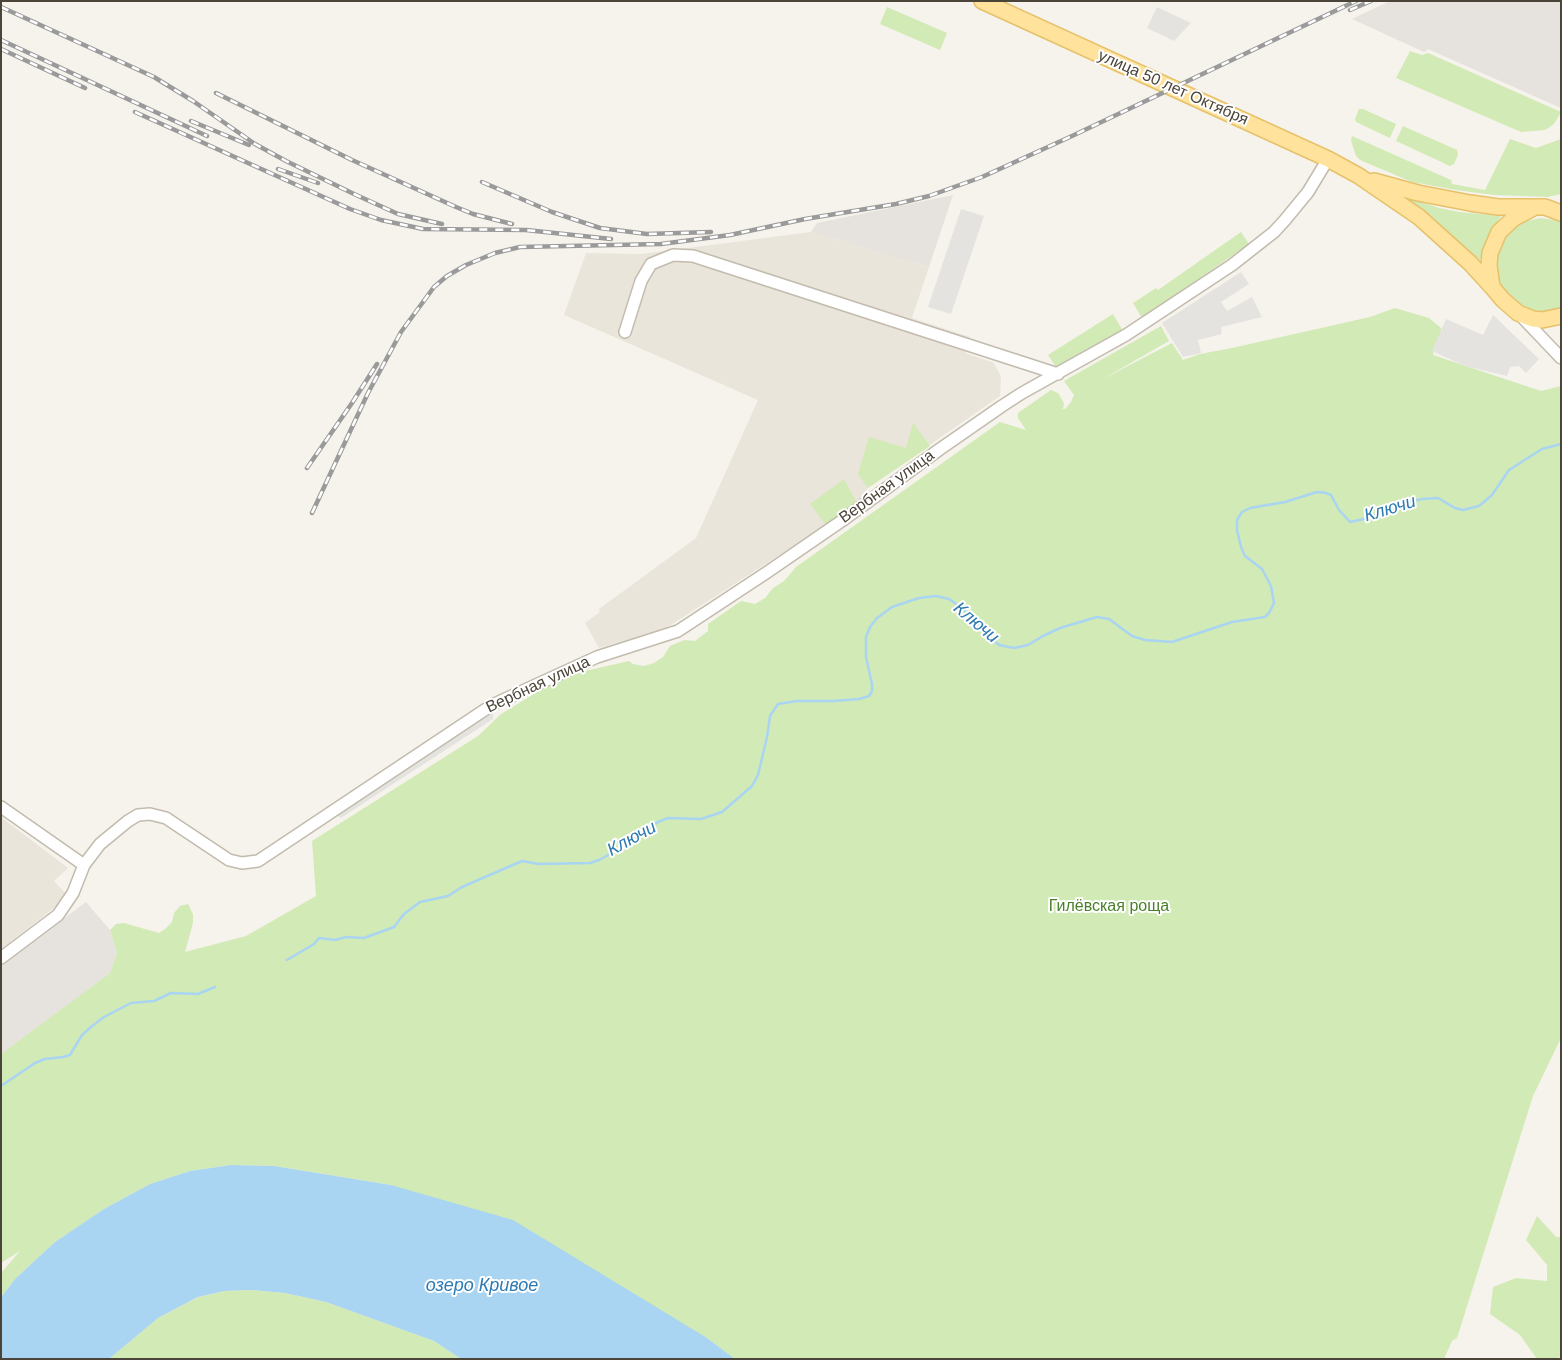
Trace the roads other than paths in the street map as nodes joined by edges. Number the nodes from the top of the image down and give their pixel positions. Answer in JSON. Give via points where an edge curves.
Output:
{"nodes":[{"id":1,"x":982,"y":1,"type":"edge"},
{"id":2,"x":1328,"y":159,"type":"junction"},
{"id":3,"x":1363,"y":178,"type":"junction"},
{"id":4,"x":1561,"y":205,"type":"edge"},
{"id":5,"x":1540,"y":207,"type":"junction"},
{"id":6,"x":1561,"y":213,"type":"edge"},
{"id":7,"x":1492,"y":286,"type":"junction"},
{"id":8,"x":1518,"y":313,"type":"junction"},
{"id":9,"x":1561,"y":316,"type":"edge"},
{"id":10,"x":625,"y":332,"type":"dead end"},
{"id":11,"x":1561,"y":358,"type":"edge"},
{"id":12,"x":1058,"y":374,"type":"junction"},
{"id":13,"x":1,"y":807,"type":"edge"},
{"id":14,"x":84,"y":865,"type":"junction"},
{"id":15,"x":1,"y":958,"type":"edge"}],
"edges":[{"from":1,"to":2,"type":"main road","name":"улица 50 лет Октября"},
{"from":2,"to":3,"type":"main road","name":"улица 50 лет Октября"},
{"from":2,"to":12,"type":"street","name":"Вербная улица","via":[[1308,192],[1274,232],[1141,326]]},
{"from":3,"to":5,"type":"main road","via":[[1470,203]]},
{"from":3,"to":7,"type":"main road","via":[[1419,217]]},
{"from":4,"to":5,"type":"main road"},
{"from":5,"to":6,"type":"main road"},
{"from":5,"to":7,"type":"main road","via":[[1514,218],[1497,237],[1490,253]]},
{"from":7,"to":8,"type":"main road"},
{"from":8,"to":9,"type":"main road","via":[[1542,320]]},
{"from":8,"to":11,"type":"street"},
{"from":10,"to":12,"type":"street","via":[[641,281],[651,264],[673,255],[693,256]]},
{"from":12,"to":14,"type":"street","name":"Вербная улица","via":[[1022,392],[843,520],[678,631],[597,657],[492,705],[258,860],[242,863],[229,860],[166,818],[150,814],[138,815],[113,832]]},
{"from":13,"to":14,"type":"street"},
{"from":14,"to":15,"type":"street","name":"Вербная улица","via":[[73,893],[58,915]]}]}
